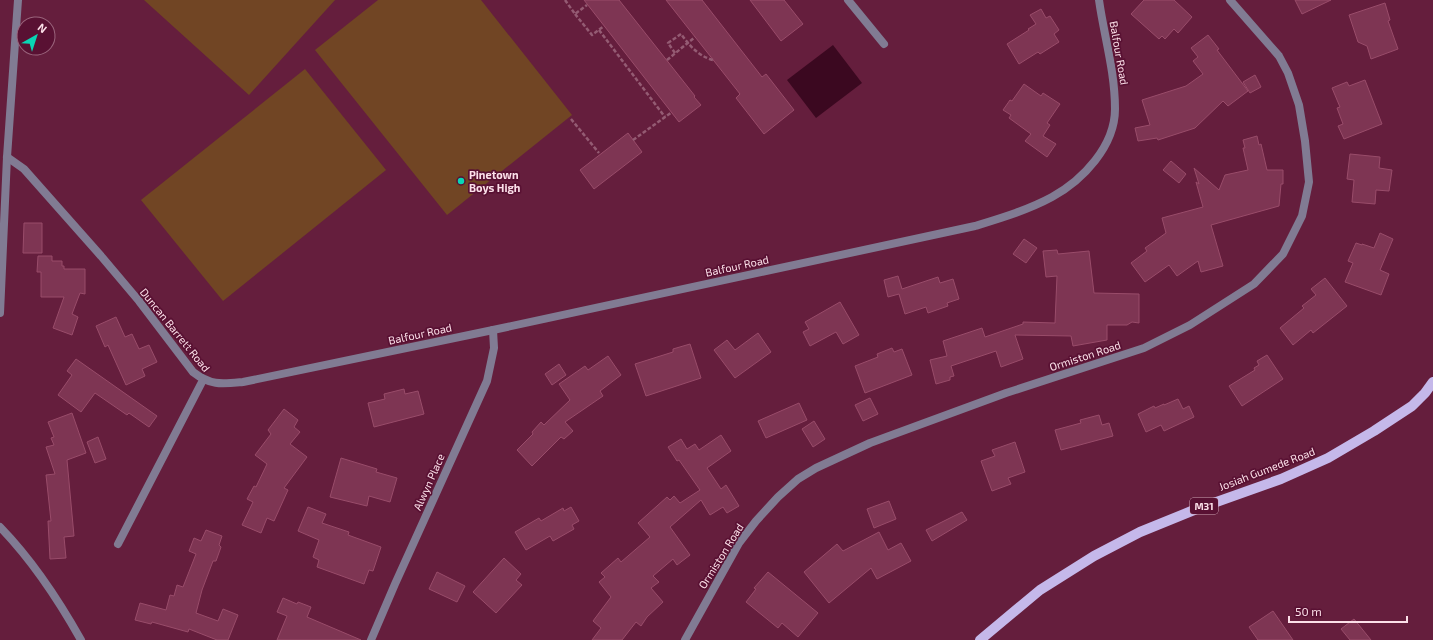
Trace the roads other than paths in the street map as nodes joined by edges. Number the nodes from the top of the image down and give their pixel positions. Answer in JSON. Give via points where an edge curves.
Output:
{"nodes":[{"id":1,"x":18,"y":0,"type":"edge"},
{"id":2,"x":848,"y":0,"type":"edge"},
{"id":3,"x":1099,"y":0,"type":"edge"},
{"id":4,"x":1230,"y":0,"type":"edge"},
{"id":5,"x":884,"y":44,"type":"dead end"},
{"id":6,"x":7,"y":158,"type":"junction"},
{"id":7,"x":0,"y":314,"type":"edge"},
{"id":8,"x":493,"y":330,"type":"junction"},
{"id":9,"x":203,"y":380,"type":"junction"},
{"id":10,"x":1433,"y":382,"type":"edge"},
{"id":11,"x":0,"y":527,"type":"edge"},
{"id":12,"x":118,"y":544,"type":"dead end"},
{"id":13,"x":81,"y":640,"type":"edge"},
{"id":14,"x":371,"y":640,"type":"edge"},
{"id":15,"x":684,"y":640,"type":"edge"},
{"id":16,"x":980,"y":640,"type":"edge"}],
"edges":[{"from":1,"to":6,"type":"street"},
{"from":2,"to":5,"type":"street"},
{"from":3,"to":8,"type":"street","name":"Balfour Road","via":[[1114,88],[1115,110],[1112,131],[1096,159],[1070,185],[1053,196],[1006,217],[975,226]]},
{"from":4,"to":15,"type":"street","name":"Ormiston Road","via":[[1279,56],[1288,72],[1299,105],[1309,182],[1302,216],[1283,254],[1254,284],[1190,325],[1144,348],[1006,393],[870,443],[798,479],[765,511],[739,543]]},
{"from":6,"to":7,"type":"street"},
{"from":6,"to":9,"type":"street","name":"Duncan Barrett Road","via":[[24,169],[101,256],[139,301],[185,363]]},
{"from":8,"to":9,"type":"street","name":"Balfour Road","via":[[243,382],[213,383]]},
{"from":8,"to":14,"type":"street","name":"Alwyn Place","via":[[494,348],[487,381]]},
{"from":9,"to":12,"type":"street","name":"Duncan Barrett Road"},
{"from":10,"to":16,"type":"main road","name":"Josiah Gumede Road","number":"M31","via":[[1412,406],[1374,432],[1328,458],[1140,532],[1094,556],[1040,590]]},
{"from":11,"to":13,"type":"street","via":[[38,572]]}]}
